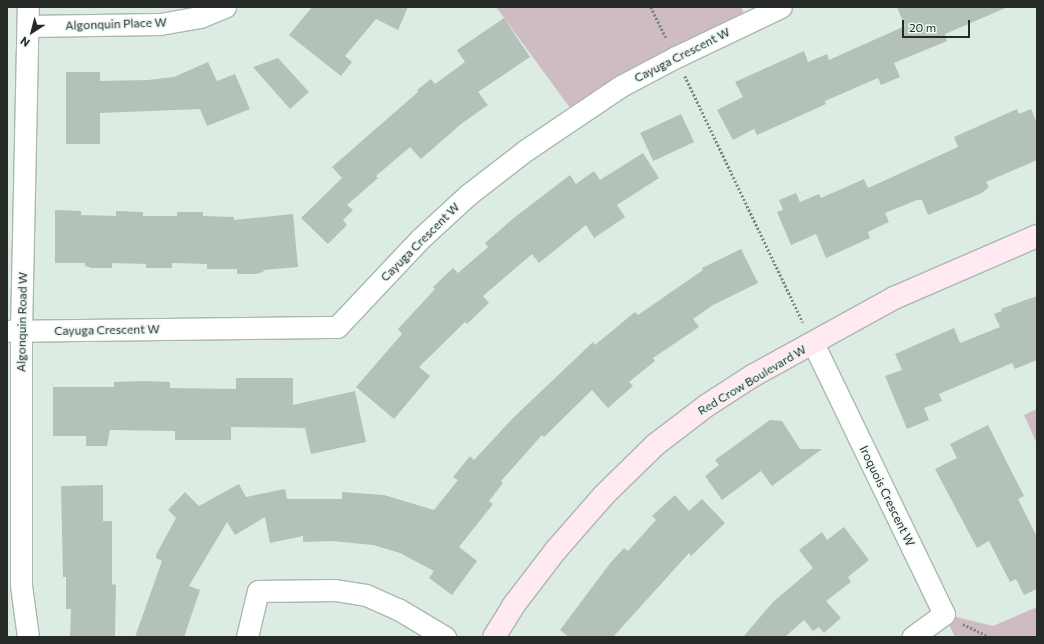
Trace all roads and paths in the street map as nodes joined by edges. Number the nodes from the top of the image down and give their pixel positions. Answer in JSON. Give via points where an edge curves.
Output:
{"nodes":[{"id":1,"x":225,"y":7,"type":"edge"},
{"id":2,"x":651,"y":7,"type":"edge"},
{"id":3,"x":781,"y":7,"type":"edge"},
{"id":4,"x":28,"y":17,"type":"edge"},
{"id":5,"x":676,"y":57,"type":"junction"},
{"id":6,"x":1037,"y":236,"type":"edge"},
{"id":7,"x":14,"y":331,"type":"edge"},
{"id":8,"x":813,"y":342,"type":"junction"},
{"id":9,"x":944,"y":614,"type":"junction"},
{"id":10,"x":28,"y":637,"type":"edge"},
{"id":11,"x":247,"y":637,"type":"edge"},
{"id":12,"x":445,"y":637,"type":"edge"},
{"id":13,"x":494,"y":637,"type":"edge"},
{"id":14,"x":912,"y":637,"type":"edge"},
{"id":15,"x":990,"y":637,"type":"edge"}],
"edges":[{"from":1,"to":4,"type":"street","name":"Algonquin Place W","via":[[200,17],[160,24]]},
{"from":2,"to":5,"type":"path"},
{"from":3,"to":5,"type":"street","name":"Cayuga Crescent W"},
{"from":4,"to":7,"type":"street","name":"Algonquin Road W"},
{"from":5,"to":7,"type":"street","name":"Cayuga Crescent W","via":[[621,86],[526,150],[469,194],[421,238],[337,327]]},
{"from":5,"to":8,"type":"path"},
{"from":6,"to":8,"type":"street","name":"Red Crow Boulevard W","via":[[894,298]]},
{"from":7,"to":10,"type":"street","name":"Algonquin Road W","via":[[21,585]]},
{"from":8,"to":9,"type":"street","name":"Iroquois Crescent W"},
{"from":8,"to":13,"type":"street","name":"Red Crow Boulevard W","via":[[706,406],[655,445],[604,494],[556,550],[513,606]]},
{"from":9,"to":14,"type":"street"},
{"from":9,"to":15,"type":"path"},
{"from":11,"to":12,"type":"street","via":[[258,591],[335,590],[366,595],[398,609]]}]}
